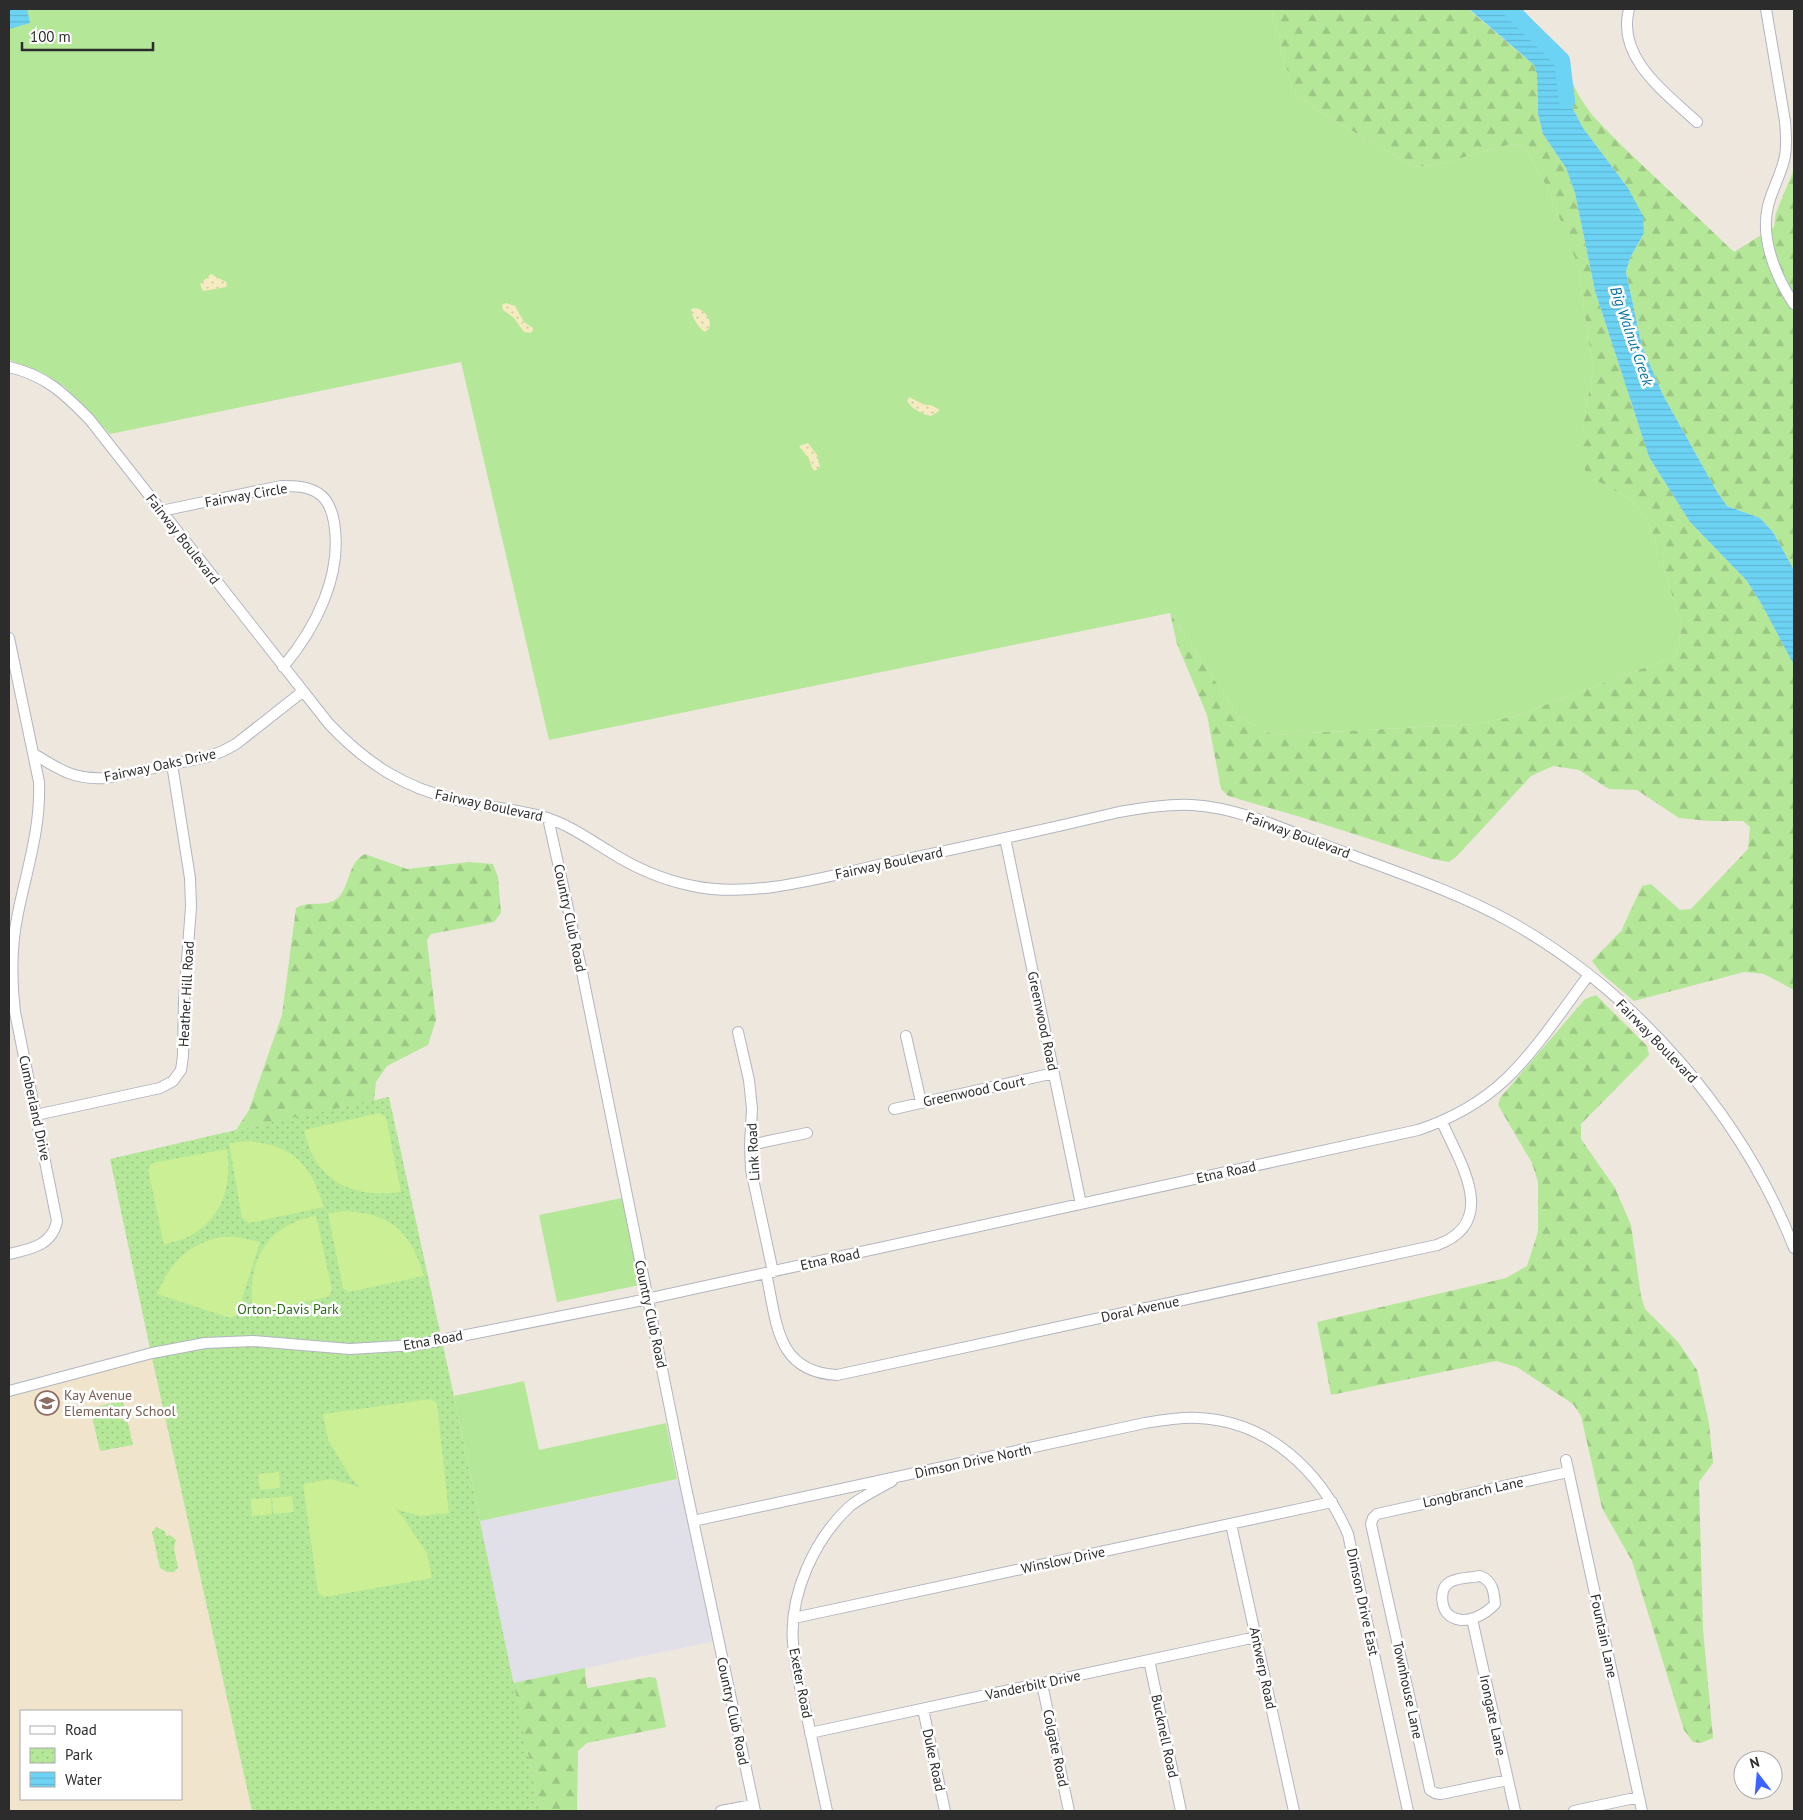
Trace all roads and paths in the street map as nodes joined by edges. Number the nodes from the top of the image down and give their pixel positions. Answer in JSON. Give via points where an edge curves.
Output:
{"nodes":[{"id":1,"x":1628,"y":9,"type":"edge"},
{"id":2,"x":1766,"y":9,"type":"edge"},
{"id":3,"x":1697,"y":122,"type":"dead end"},
{"id":4,"x":1794,"y":304,"type":"edge"},
{"id":5,"x":9,"y":367,"type":"edge"},
{"id":6,"x":161,"y":511,"type":"junction"},
{"id":7,"x":9,"y":638,"type":"edge"},
{"id":8,"x":283,"y":667,"type":"junction"},
{"id":9,"x":302,"y":692,"type":"junction"},
{"id":10,"x":34,"y":754,"type":"junction"},
{"id":11,"x":172,"y":764,"type":"junction"},
{"id":12,"x":548,"y":818,"type":"junction"},
{"id":13,"x":1005,"y":838,"type":"junction"},
{"id":14,"x":1588,"y":976,"type":"junction"},
{"id":15,"x":738,"y":1032,"type":"dead end"},
{"id":16,"x":906,"y":1036,"type":"dead end"},
{"id":17,"x":1054,"y":1073,"type":"junction"},
{"id":18,"x":921,"y":1102,"type":"junction"},
{"id":19,"x":894,"y":1109,"type":"dead end"},
{"id":20,"x":36,"y":1115,"type":"junction"},
{"id":21,"x":1442,"y":1122,"type":"junction"},
{"id":22,"x":807,"y":1133,"type":"dead end"},
{"id":23,"x":750,"y":1145,"type":"junction"},
{"id":24,"x":1081,"y":1204,"type":"junction"},
{"id":25,"x":1794,"y":1248,"type":"edge"},
{"id":26,"x":9,"y":1254,"type":"edge"},
{"id":27,"x":769,"y":1272,"type":"junction"},
{"id":28,"x":648,"y":1298,"type":"junction"},
{"id":29,"x":9,"y":1391,"type":"edge"},
{"id":30,"x":1252,"y":1431,"type":"joint"},
{"id":31,"x":1566,"y":1460,"type":"dead end"},
{"id":32,"x":1568,"y":1472,"type":"junction"},
{"id":33,"x":899,"y":1477,"type":"junction"},
{"id":34,"x":1332,"y":1502,"type":"junction"},
{"id":35,"x":1377,"y":1514,"type":"joint"},
{"id":36,"x":693,"y":1521,"type":"junction"},
{"id":37,"x":1231,"y":1524,"type":"junction"},
{"id":38,"x":794,"y":1618,"type":"junction"},
{"id":39,"x":1472,"y":1619,"type":"junction"},
{"id":40,"x":1256,"y":1637,"type":"junction"},
{"id":41,"x":1149,"y":1660,"type":"junction"},
{"id":42,"x":1042,"y":1684,"type":"junction"},
{"id":43,"x":923,"y":1709,"type":"junction"},
{"id":44,"x":810,"y":1733,"type":"junction"},
{"id":45,"x":1508,"y":1780,"type":"junction"},
{"id":46,"x":1639,"y":1797,"type":"junction"},
{"id":47,"x":754,"y":1808,"type":"edge"},
{"id":48,"x":722,"y":1811,"type":"edge"},
{"id":49,"x":827,"y":1811,"type":"edge"},
{"id":50,"x":945,"y":1811,"type":"edge"},
{"id":51,"x":1069,"y":1811,"type":"edge"},
{"id":52,"x":1181,"y":1811,"type":"edge"},
{"id":53,"x":1294,"y":1811,"type":"edge"},
{"id":54,"x":1408,"y":1811,"type":"edge"},
{"id":55,"x":1515,"y":1811,"type":"edge"},
{"id":56,"x":1574,"y":1811,"type":"edge"},
{"id":57,"x":1642,"y":1811,"type":"edge"}],
"edges":[{"from":1,"to":3,"type":"street","via":[[1628,37],[1636,58]]},
{"from":2,"to":4,"type":"street","via":[[1786,139],[1785,156],[1768,205],[1766,236],[1778,275]]},
{"from":5,"to":6,"type":"street","name":"Fairway Boulevard","via":[[33,375],[65,394]]},
{"from":6,"to":8,"type":"street","name":"Fairway Boulevard"},
{"from":6,"to":8,"type":"street","name":"Fairway Circle","via":[[281,486],[310,489],[326,499],[335,529],[333,572],[314,621]]},
{"from":7,"to":10,"type":"street","name":"Cumberland Drive"},
{"from":8,"to":9,"type":"street","name":"Fairway Boulevard"},
{"from":9,"to":11,"type":"street","name":"Fairway Oaks Drive","via":[[236,744],[206,757]]},
{"from":9,"to":12,"type":"street","name":"Fairway Boulevard","via":[[359,754],[400,781],[441,796]]},
{"from":10,"to":11,"type":"street","name":"Fairway Oaks Drive","via":[[60,770],[82,778],[106,778]]},
{"from":10,"to":20,"type":"street","name":"Cumberland Drive","via":[[39,782],[38,827],[17,915],[12,982]]},
{"from":11,"to":20,"type":"street","name":"Heather Hill Road","via":[[190,878],[191,907],[181,1070],[173,1081],[160,1088]]},
{"from":12,"to":13,"type":"street","name":"Fairway Boulevard","via":[[567,825],[650,872],[690,886],[716,890],[811,880]]},
{"from":12,"to":28,"type":"street","name":"Country Club Road"},
{"from":13,"to":14,"type":"street","name":"Fairway Boulevard","via":[[1152,807],[1193,805],[1232,812],[1471,902],[1509,921]]},
{"from":13,"to":17,"type":"street","name":"Greenwood Road"},
{"from":14,"to":21,"type":"street","name":"Etna Road","via":[[1507,1078]]},
{"from":14,"to":25,"type":"street","name":"Fairway Boulevard","via":[[1653,1032],[1712,1101],[1757,1171]]},
{"from":15,"to":23,"type":"street","name":"Link Road","via":[[749,1080]]},
{"from":16,"to":18,"type":"street"},
{"from":17,"to":18,"type":"street","name":"Greenwood Court"},
{"from":17,"to":24,"type":"street","name":"Greenwood Road"},
{"from":18,"to":19,"type":"street","name":"Greenwood Court"},
{"from":20,"to":26,"type":"street","name":"Cumberland Drive","via":[[56,1213],[55,1228],[41,1245]]},
{"from":21,"to":24,"type":"street","name":"Etna Road","via":[[1382,1139]]},
{"from":21,"to":27,"type":"street","name":"Doral Avenue","via":[[1469,1183],[1472,1202],[1468,1221],[1462,1230],[1437,1245],[837,1375],[812,1372],[792,1357],[780,1335]]},
{"from":22,"to":23,"type":"street"},
{"from":23,"to":27,"type":"street","name":"Link Road","via":[[751,1170]]},
{"from":24,"to":27,"type":"street","name":"Etna Road"},
{"from":27,"to":28,"type":"street","name":"Etna Road"},
{"from":28,"to":29,"type":"street","name":"Etna Road","via":[[400,1346],[330,1348],[253,1341],[194,1344]]},
{"from":28,"to":36,"type":"street","name":"Country Club Road"},
{"from":30,"to":33,"type":"street","name":"Dimson Drive North","via":[[1216,1420],[1172,1418]]},
{"from":30,"to":34,"type":"street","name":"Dimson Drive East","via":[[1291,1454],[1308,1470]]},
{"from":31,"to":32,"type":"street","name":"Fountain Lane"},
{"from":32,"to":35,"type":"street","name":"Longbranch Lane"},
{"from":32,"to":46,"type":"street","name":"Fountain Lane"},
{"from":33,"to":36,"type":"street","name":"Dimson Drive North"},
{"from":33,"to":38,"type":"street","name":"Exeter Road","via":[[850,1506],[825,1535],[802,1578]]},
{"from":34,"to":37,"type":"street","name":"Winslow Drive"},
{"from":34,"to":54,"type":"street","name":"Dimson Drive East","via":[[1351,1546]]},
{"from":35,"to":45,"type":"street","name":"Townhouse Lane","via":[[1371,1524],[1430,1790],[1441,1794]]},
{"from":36,"to":47,"type":"street","name":"Country Club Road"},
{"from":37,"to":38,"type":"street","name":"Winslow Drive"},
{"from":37,"to":40,"type":"street","name":"Antwerp Road"},
{"from":38,"to":44,"type":"street","name":"Exeter Road","via":[[797,1673]]},
{"from":39,"to":39,"type":"street","via":[[1450,1616],[1444,1608],[1443,1590],[1453,1581],[1480,1576],[1492,1586],[1495,1604],[1489,1611]]},
{"from":39,"to":45,"type":"street","name":"Irongate Lane"},
{"from":40,"to":41,"type":"street","name":"Vanderbilt Drive"},
{"from":40,"to":53,"type":"street","name":"Antwerp Road"},
{"from":41,"to":42,"type":"street","name":"Vanderbilt Drive"},
{"from":41,"to":52,"type":"street","name":"Bucknell Road"},
{"from":42,"to":43,"type":"street","name":"Vanderbilt Drive"},
{"from":42,"to":51,"type":"street","name":"Colgate Road"},
{"from":43,"to":44,"type":"street","name":"Vanderbilt Drive"},
{"from":43,"to":50,"type":"street","name":"Duke Road"},
{"from":44,"to":49,"type":"street","name":"Exeter Road"},
{"from":45,"to":55,"type":"street","name":"Irongate Lane"},
{"from":46,"to":56,"type":"street"},
{"from":46,"to":57,"type":"street","name":"Fountain Lane"},
{"from":47,"to":48,"type":"street"}]}
